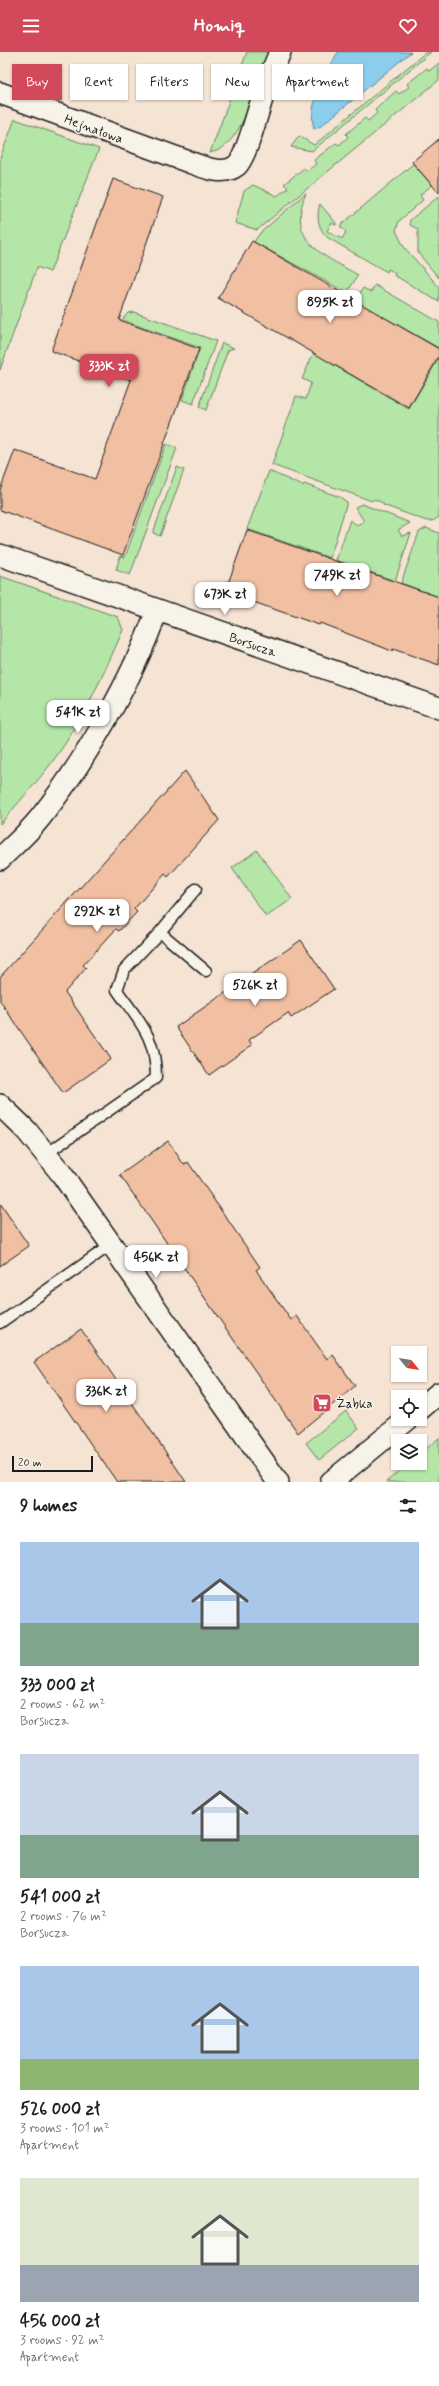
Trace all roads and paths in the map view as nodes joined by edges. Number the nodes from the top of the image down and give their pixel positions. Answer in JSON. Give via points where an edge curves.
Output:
{"nodes":[{"id":1,"x":280,"y":52,"type":"edge"},
{"id":2,"x":0,"y":93,"type":"edge"},
{"id":3,"x":0,"y":555,"type":"edge"},
{"id":4,"x":157,"y":610,"type":"junction"},
{"id":5,"x":439,"y":708,"type":"edge"},
{"id":6,"x":0,"y":859,"type":"edge"},
{"id":7,"x":196,"y":888,"type":"dead end"},
{"id":8,"x":160,"y":932,"type":"junction"},
{"id":9,"x":206,"y":971,"type":"dead end"},
{"id":10,"x":0,"y":1105,"type":"edge"},
{"id":11,"x":46,"y":1154,"type":"junction"},
{"id":12,"x":112,"y":1244,"type":"junction"},
{"id":13,"x":0,"y":1323,"type":"edge"},
{"id":14,"x":439,"y":1393,"type":"edge"},
{"id":15,"x":427,"y":1403,"type":"edge"},
{"id":16,"x":399,"y":1426,"type":"edge"},
{"id":17,"x":278,"y":1482,"type":"edge"},
{"id":18,"x":331,"y":1482,"type":"edge"}],
"edges":[{"from":1,"to":2,"type":"street","name":"Hejnałowa","via":[[244,154],[237,166],[229,170],[213,170],[189,162]]},
{"from":3,"to":4,"type":"street","name":"Borsucza"},
{"from":4,"to":5,"type":"street","name":"Borsucza"},
{"from":4,"to":6,"type":"street","via":[[134,666],[89,749],[40,818]]},
{"from":7,"to":8,"type":"lane"},
{"from":8,"to":9,"type":"lane"},
{"from":8,"to":11,"type":"lane","via":[[124,970],[117,990],[151,1039],[156,1059],[156,1078]]},
{"from":10,"to":11,"type":"street"},
{"from":11,"to":12,"type":"street"},
{"from":12,"to":13,"type":"lane"},
{"from":12,"to":17,"type":"street"},
{"from":14,"to":15,"type":"street"},
{"from":16,"to":18,"type":"street"}]}
